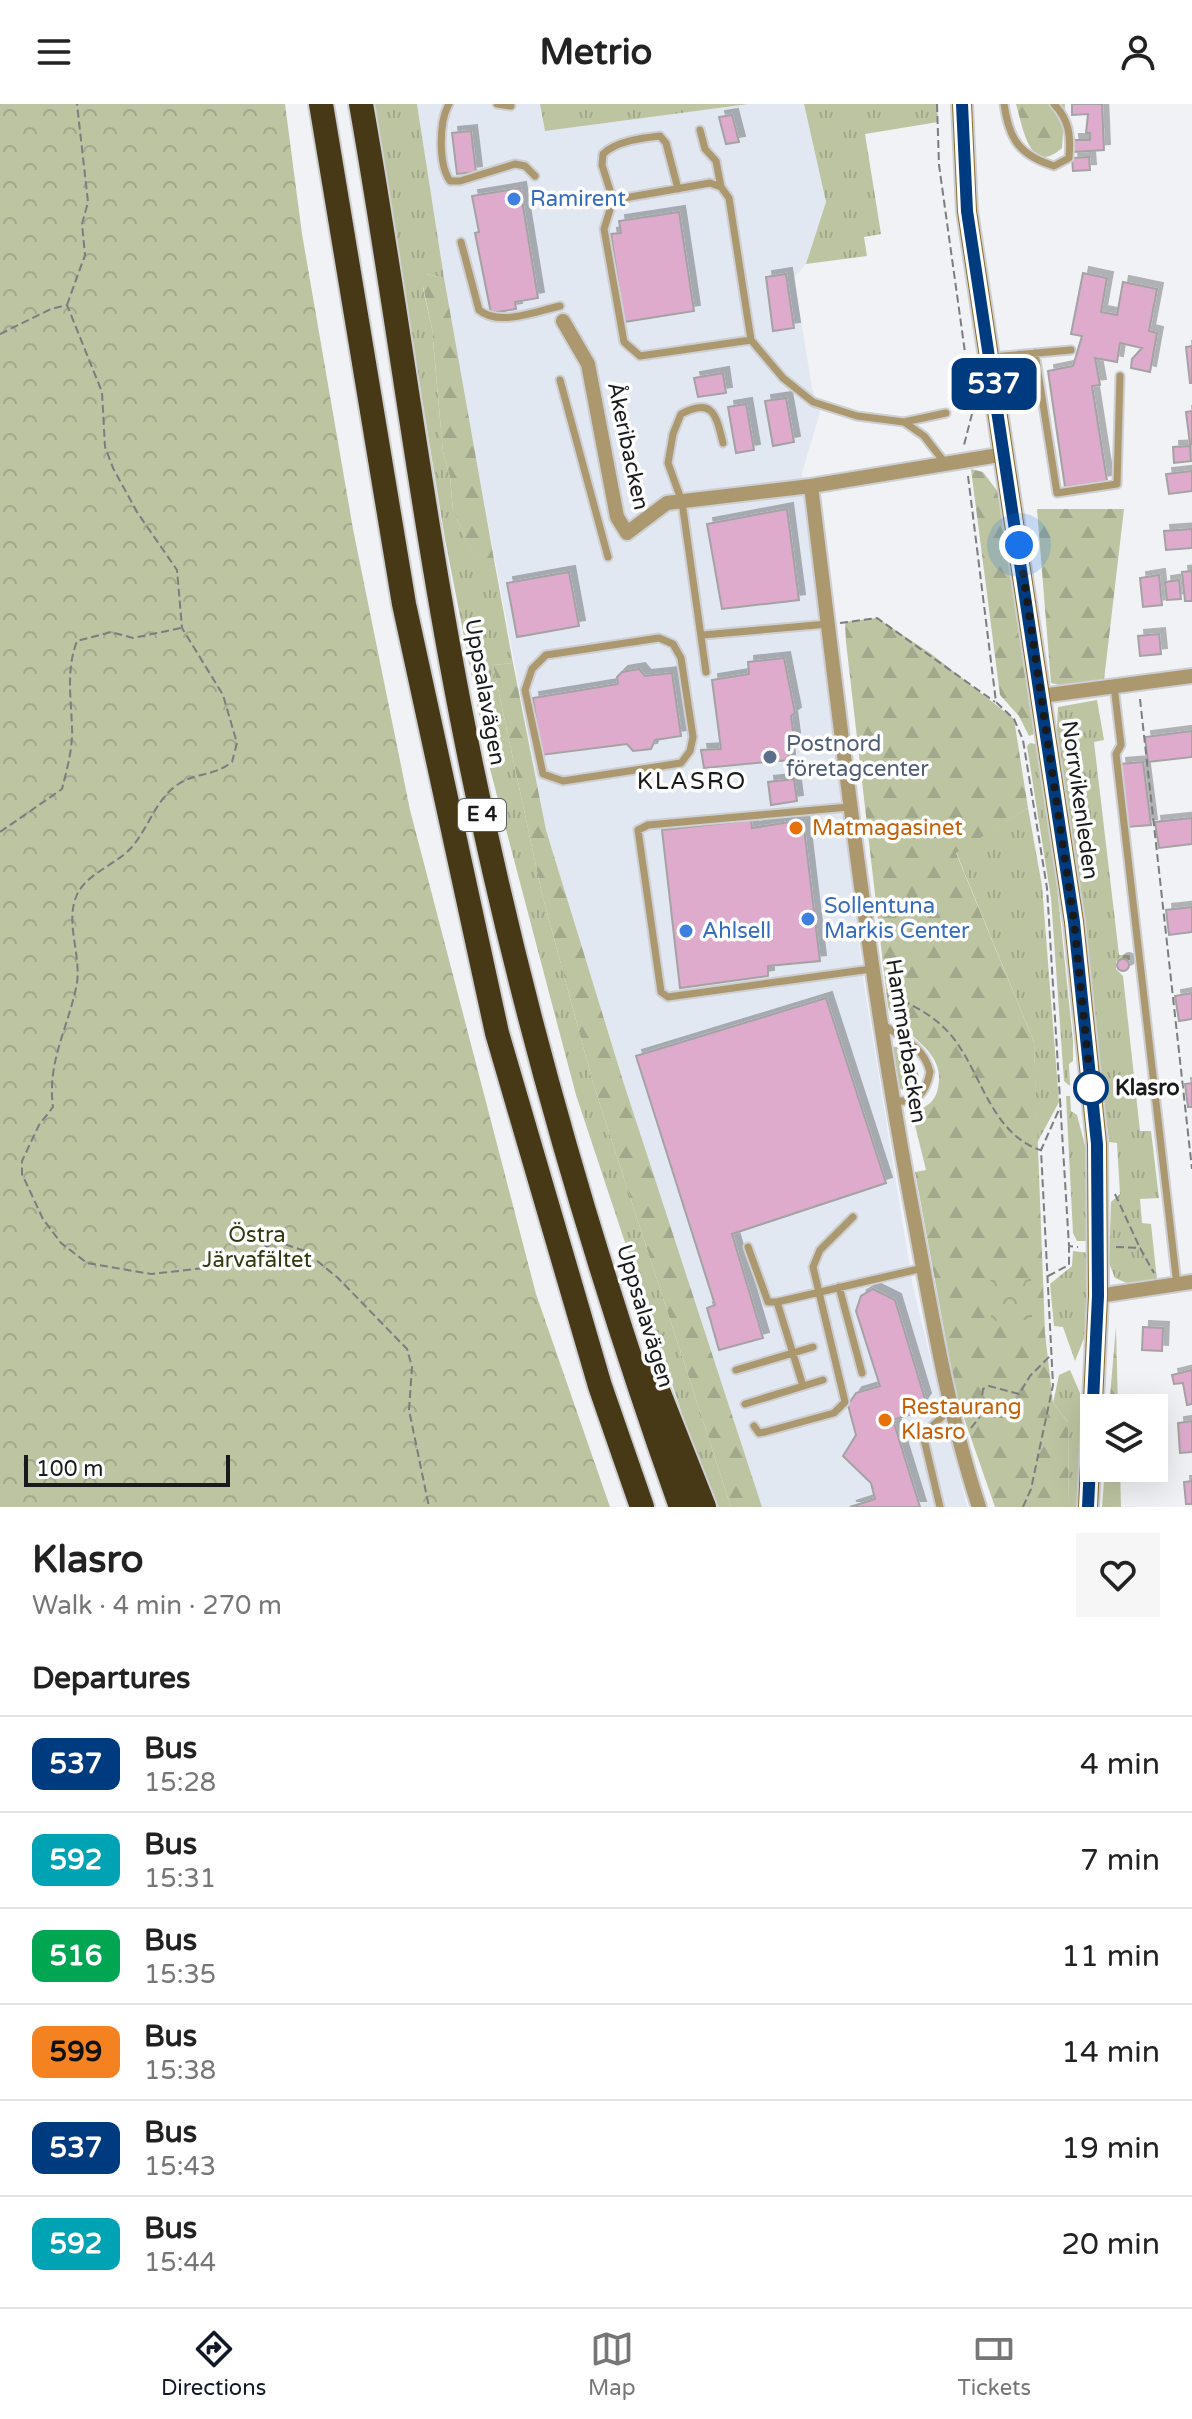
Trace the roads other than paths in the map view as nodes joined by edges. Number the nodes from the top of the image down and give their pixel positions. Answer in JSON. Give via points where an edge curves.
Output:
{"nodes":[{"id":1,"x":321,"y":104,"type":"edge"},
{"id":2,"x":361,"y":104,"type":"edge"},
{"id":3,"x":449,"y":104,"type":"edge"},
{"id":4,"x":497,"y":104,"type":"edge"},
{"id":5,"x":962,"y":104,"type":"edge"},
{"id":6,"x":1004,"y":104,"type":"edge"},
{"id":7,"x":1054,"y":104,"type":"edge"},
{"id":8,"x":511,"y":106,"type":"edge"},
{"id":9,"x":700,"y":130,"type":"dead end"},
{"id":10,"x":535,"y":176,"type":"dead end"},
{"id":11,"x":721,"y":187,"type":"junction"},
{"id":12,"x":678,"y":189,"type":"junction"},
{"id":13,"x":613,"y":200,"type":"junction"},
{"id":14,"x":461,"y":242,"type":"dead end"},
{"id":15,"x":560,"y":306,"type":"dead end"},
{"id":16,"x":563,"y":321,"type":"dead end"},
{"id":17,"x":751,"y":340,"type":"junction"},
{"id":18,"x":1071,"y":350,"type":"dead end"},
{"id":19,"x":1035,"y":353,"type":"junction"},
{"id":20,"x":990,"y":357,"type":"junction"},
{"id":21,"x":1120,"y":376,"type":"dead end"},
{"id":22,"x":560,"y":380,"type":"dead end"},
{"id":23,"x":946,"y":413,"type":"dead end"},
{"id":24,"x":904,"y":422,"type":"junction"},
{"id":25,"x":723,"y":443,"type":"dead end"},
{"id":26,"x":1005,"y":454,"type":"junction"},
{"id":27,"x":945,"y":463,"type":"junction"},
{"id":28,"x":811,"y":486,"type":"junction"},
{"id":29,"x":682,"y":502,"type":"junction"},
{"id":30,"x":608,"y":557,"type":"dead end"},
{"id":31,"x":828,"y":624,"type":"junction"},
{"id":32,"x":703,"y":635,"type":"junction"},
{"id":33,"x":605,"y":646,"type":"joint"},
{"id":34,"x":706,"y":672,"type":"dead end"},
{"id":35,"x":1192,"y":676,"type":"edge"},
{"id":36,"x":1114,"y":686,"type":"junction"},
{"id":37,"x":1041,"y":696,"type":"junction"},
{"id":38,"x":851,"y":807,"type":"junction"},
{"id":39,"x":871,"y":969,"type":"junction"},
{"id":40,"x":879,"y":1022,"type":"junction"},
{"id":41,"x":891,"y":1100,"type":"junction"},
{"id":42,"x":583,"y":1202,"type":"junction"},
{"id":43,"x":853,"y":1217,"type":"dead end"},
{"id":44,"x":748,"y":1247,"type":"dead end"},
{"id":45,"x":923,"y":1268,"type":"junction"},
{"id":46,"x":1184,"y":1283,"type":"edge"},
{"id":47,"x":839,"y":1287,"type":"junction"},
{"id":48,"x":816,"y":1291,"type":"junction"},
{"id":49,"x":1098,"y":1296,"type":"junction"},
{"id":50,"x":777,"y":1302,"type":"junction"},
{"id":51,"x":813,"y":1347,"type":"dead end"},
{"id":52,"x":793,"y":1354,"type":"junction"},
{"id":53,"x":736,"y":1370,"type":"dead end"},
{"id":54,"x":862,"y":1373,"type":"dead end"},
{"id":55,"x":823,"y":1380,"type":"dead end"},
{"id":56,"x":803,"y":1386,"type":"junction"},
{"id":57,"x":745,"y":1404,"type":"dead end"},
{"id":58,"x":950,"y":1409,"type":"junction"},
{"id":59,"x":754,"y":1426,"type":"dead end"},
{"id":60,"x":642,"y":1507,"type":"edge"},
{"id":61,"x":681,"y":1507,"type":"edge"},
{"id":62,"x":704,"y":1507,"type":"edge"},
{"id":63,"x":940,"y":1507,"type":"edge"},
{"id":64,"x":979,"y":1507,"type":"edge"},
{"id":65,"x":1088,"y":1507,"type":"edge"}],
"edges":[{"from":1,"to":60,"type":"highway","number":"E 4","via":[[404,604],[497,1033],[600,1386]]},
{"from":2,"to":42,"type":"highway","name":"Uppsalavägen","number":"E 4","via":[[461,716],[534,1032]]},
{"from":3,"to":10,"type":"lane","via":[[443,171],[450,181],[515,164]]},
{"from":4,"to":8,"type":"lane"},
{"from":5,"to":20,"type":"main road","name":"Norrvikenleden","via":[[967,211]]},
{"from":6,"to":7,"type":"lane","via":[[1010,136],[1033,160],[1054,166],[1069,158],[1070,143],[1067,117]]},
{"from":9,"to":11,"type":"lane","via":[[705,149],[716,161]]},
{"from":11,"to":12,"type":"lane","via":[[710,183]]},
{"from":11,"to":17,"type":"lane","via":[[729,198]]},
{"from":12,"to":13,"type":"lane"},
{"from":12,"to":13,"type":"lane","via":[[666,143],[660,136],[649,137],[610,147],[603,154]]},
{"from":13,"to":17,"type":"lane","via":[[604,229],[624,342],[631,351],[640,356]]},
{"from":14,"to":15,"type":"lane","via":[[479,310],[487,316],[505,318]]},
{"from":16,"to":29,"type":"street","name":"Åkeribacken","via":[[588,364],[617,517],[627,533],[667,503]]},
{"from":17,"to":24,"type":"lane","via":[[783,378],[813,402],[857,416]]},
{"from":18,"to":19,"type":"lane"},
{"from":19,"to":20,"type":"lane"},
{"from":19,"to":21,"type":"lane","via":[[1057,493],[1117,484]]},
{"from":20,"to":26,"type":"main road","name":"Norrvikenleden"},
{"from":22,"to":30,"type":"lane"},
{"from":23,"to":24,"type":"lane"},
{"from":24,"to":27,"type":"lane","via":[[924,436]]},
{"from":25,"to":29,"type":"lane","via":[[716,415],[707,408],[696,406],[681,414],[668,463]]},
{"from":26,"to":27,"type":"street"},
{"from":26,"to":37,"type":"main road","name":"Norrvikenleden"},
{"from":27,"to":28,"type":"street"},
{"from":28,"to":29,"type":"street","name":"Åkeribacken"},
{"from":28,"to":31,"type":"street","name":"Hammarbacken"},
{"from":29,"to":32,"type":"lane"},
{"from":31,"to":32,"type":"lane"},
{"from":31,"to":38,"type":"street","name":"Hammarbacken"},
{"from":32,"to":34,"type":"lane"},
{"from":33,"to":33,"type":"lane","via":[[546,655],[532,669],[525,690],[543,774],[563,781],[681,763],[690,751],[693,737],[681,658],[673,644],[659,638]]},
{"from":35,"to":36,"type":"street"},
{"from":36,"to":37,"type":"street"},
{"from":36,"to":46,"type":"lane","via":[[1121,745],[1116,754]]},
{"from":37,"to":49,"type":"main road","name":"Norrvikenleden","via":[[1074,922],[1097,1144]]},
{"from":38,"to":39,"type":"street","name":"Hammarbacken"},
{"from":38,"to":39,"type":"lane","via":[[638,830],[661,992],[668,997]]},
{"from":39,"to":40,"type":"street","name":"Hammarbacken"},
{"from":40,"to":41,"type":"street","name":"Hammarbacken"},
{"from":40,"to":41,"type":"lane","via":[[915,1045],[930,1072],[922,1095],[913,1101]]},
{"from":41,"to":45,"type":"street","name":"Hammarbacken"},
{"from":42,"to":61,"type":"highway","name":"Uppsalavägen","number":"E 4"},
{"from":42,"to":62,"type":"highway"},
{"from":43,"to":48,"type":"lane","via":[[820,1250],[813,1267]]},
{"from":44,"to":50,"type":"lane","via":[[768,1302]]},
{"from":45,"to":47,"type":"lane"},
{"from":45,"to":58,"type":"street","name":"Hammarbacken"},
{"from":46,"to":49,"type":"street"},
{"from":47,"to":48,"type":"lane"},
{"from":47,"to":54,"type":"lane"},
{"from":48,"to":50,"type":"lane"},
{"from":48,"to":59,"type":"lane","via":[[845,1402],[834,1413],[765,1432]]},
{"from":49,"to":65,"type":"main road","name":"Norrvikenleden"},
{"from":50,"to":52,"type":"lane"},
{"from":51,"to":52,"type":"lane"},
{"from":52,"to":53,"type":"lane"},
{"from":52,"to":56,"type":"lane"},
{"from":55,"to":56,"type":"lane"},
{"from":56,"to":57,"type":"lane"},
{"from":58,"to":63,"type":"lane","via":[[923,1435]]},
{"from":58,"to":64,"type":"street","name":"Hammarbacken"}]}
